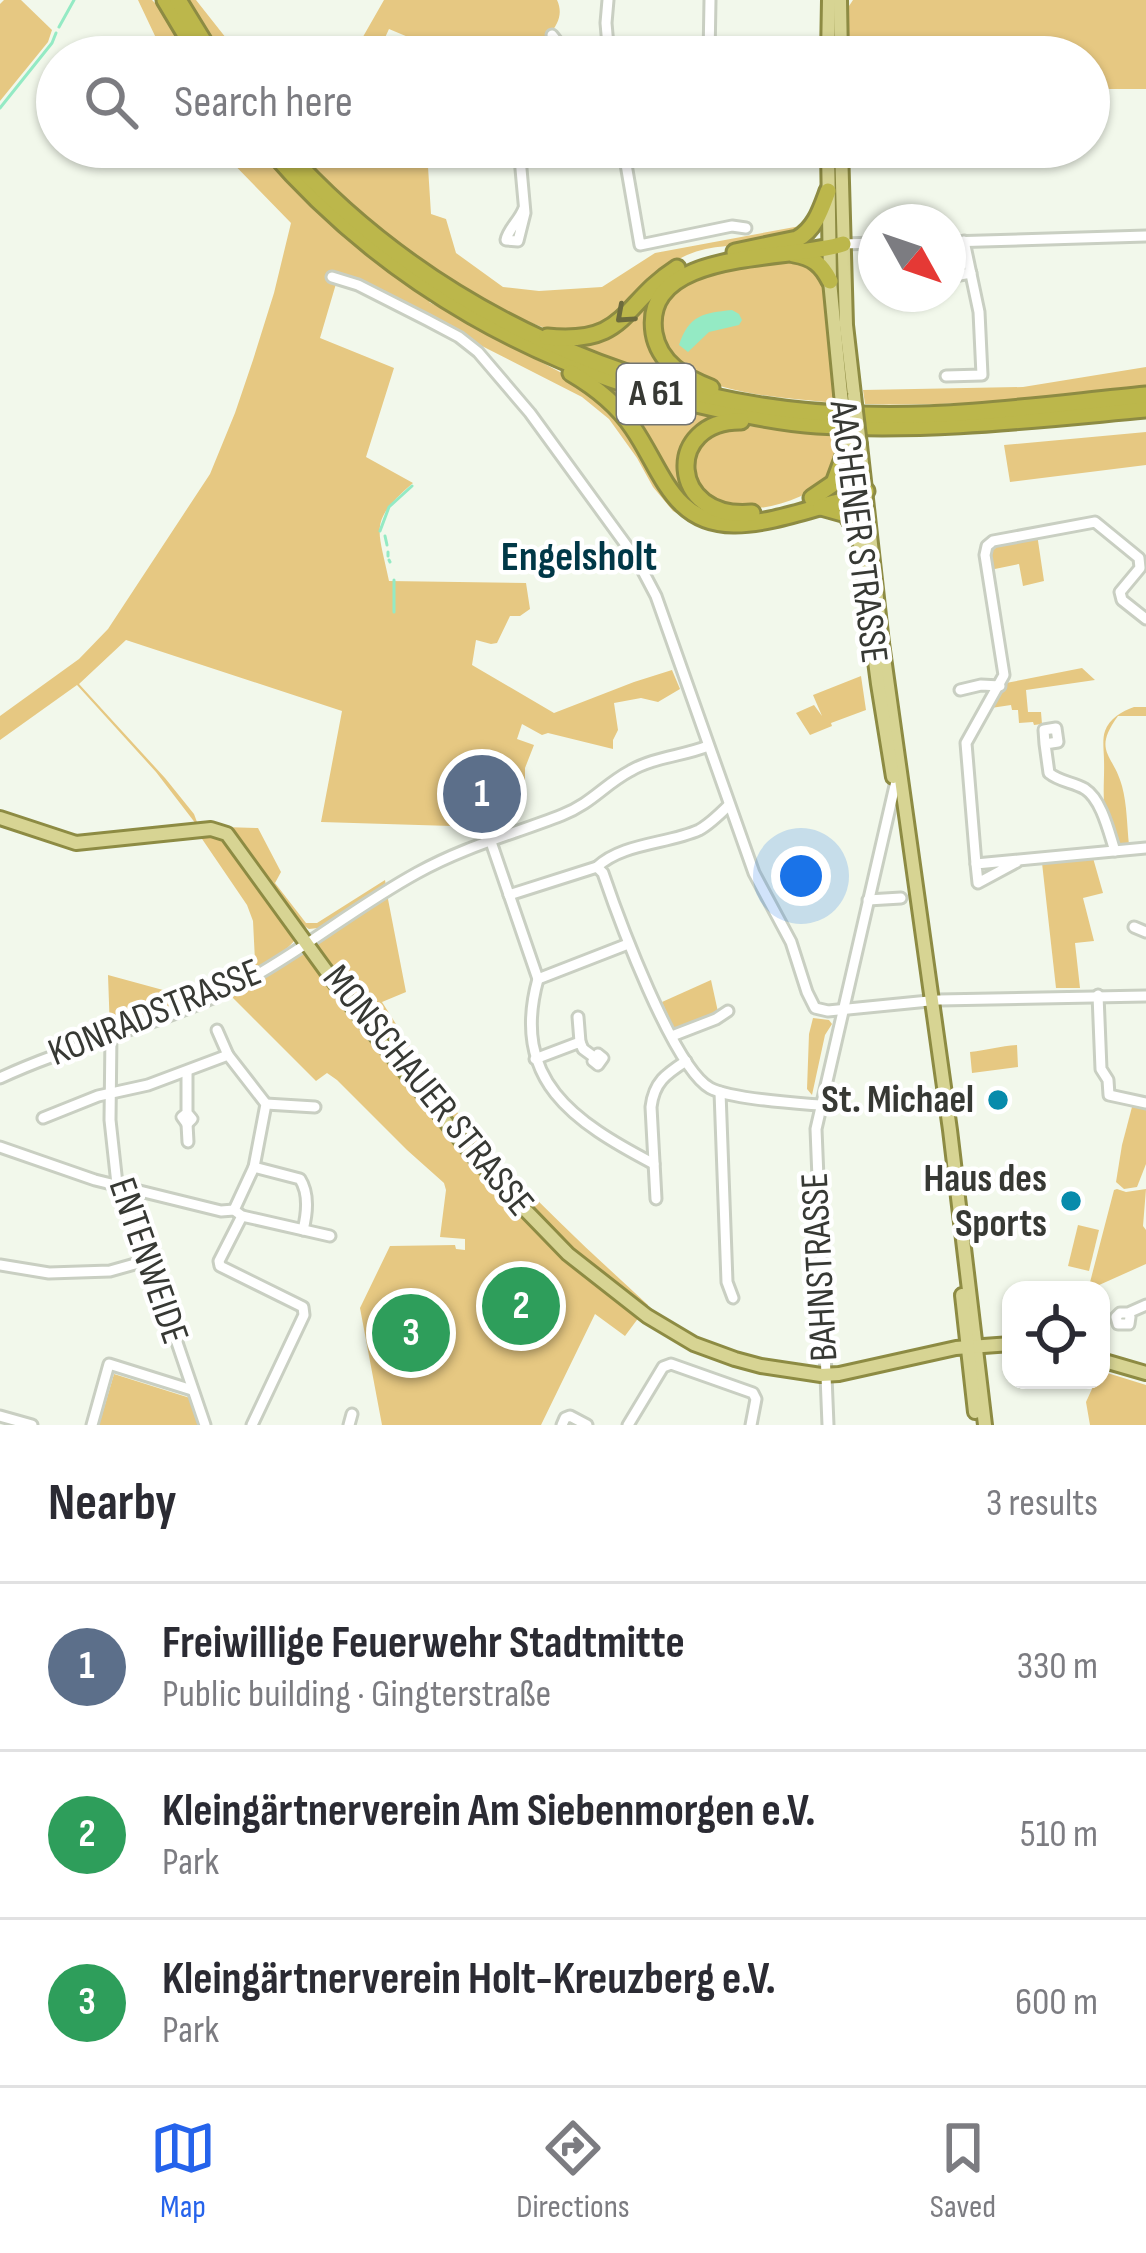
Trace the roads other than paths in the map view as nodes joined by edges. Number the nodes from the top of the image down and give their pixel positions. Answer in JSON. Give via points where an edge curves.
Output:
{"nodes":[{"id":1,"x":165,"y":0,"type":"edge"},
{"id":2,"x":178,"y":0,"type":"edge"},
{"id":3,"x":608,"y":0,"type":"edge"},
{"id":4,"x":710,"y":0,"type":"edge"},
{"id":5,"x":829,"y":0,"type":"edge"},
{"id":6,"x":840,"y":0,"type":"edge"},
{"id":7,"x":186,"y":36,"type":"edge"},
{"id":8,"x":200,"y":36,"type":"edge"},
{"id":9,"x":608,"y":36,"type":"edge"},
{"id":10,"x":709,"y":36,"type":"edge"},
{"id":11,"x":828,"y":36,"type":"edge"},
{"id":12,"x":841,"y":36,"type":"edge"},
{"id":13,"x":288,"y":168,"type":"edge"},
{"id":14,"x":303,"y":168,"type":"edge"},
{"id":15,"x":521,"y":168,"type":"edge"},
{"id":16,"x":626,"y":168,"type":"edge"},
{"id":17,"x":828,"y":168,"type":"edge"},
{"id":18,"x":839,"y":168,"type":"edge"},
{"id":19,"x":828,"y":191,"type":"junction"},
{"id":20,"x":524,"y":208,"type":"dead end"},
{"id":21,"x":746,"y":228,"type":"dead end"},
{"id":22,"x":1146,"y":236,"type":"edge"},
{"id":23,"x":966,"y":242,"type":"edge"},
{"id":24,"x":858,"y":243,"type":"edge"},
{"id":25,"x":834,"y":244,"type":"junction"},
{"id":26,"x":785,"y":248,"type":"junction"},
{"id":27,"x":966,"y":251,"type":"edge"},
{"id":28,"x":971,"y":273,"type":"junction"},
{"id":29,"x":966,"y":274,"type":"edge"},
{"id":30,"x":332,"y":277,"type":"dead end"},
{"id":31,"x":830,"y":281,"type":"junction"},
{"id":32,"x":516,"y":328,"type":"junction"},
{"id":33,"x":531,"y":348,"type":"junction"},
{"id":34,"x":946,"y":376,"type":"dead end"},
{"id":35,"x":847,"y":395,"type":"junction"},
{"id":36,"x":1146,"y":395,"type":"edge"},
{"id":37,"x":770,"y":405,"type":"junction"},
{"id":38,"x":1146,"y":410,"type":"edge"},
{"id":39,"x":786,"y":422,"type":"junction"},
{"id":40,"x":851,"y":445,"type":"junction"},
{"id":41,"x":858,"y":493,"type":"junction"},
{"id":42,"x":815,"y":502,"type":"junction"},
{"id":43,"x":858,"y":532,"type":"junction"},
{"id":44,"x":1146,"y":619,"type":"edge"},
{"id":45,"x":1000,"y":686,"type":"junction"},
{"id":46,"x":960,"y":690,"type":"dead end"},
{"id":47,"x":1045,"y":744,"type":"dead end"},
{"id":48,"x":708,"y":746,"type":"junction"},
{"id":49,"x":894,"y":762,"type":"junction"},
{"id":50,"x":896,"y":789,"type":"junction"},
{"id":51,"x":729,"y":805,"type":"junction"},
{"id":52,"x":890,"y":807,"type":"junction"},
{"id":53,"x":0,"y":818,"type":"edge"},
{"id":54,"x":490,"y":838,"type":"junction"},
{"id":55,"x":1146,"y":848,"type":"edge"},
{"id":56,"x":1115,"y":851,"type":"junction"},
{"id":57,"x":1017,"y":862,"type":"junction"},
{"id":58,"x":976,"y":864,"type":"junction"},
{"id":59,"x":598,"y":866,"type":"junction"},
{"id":60,"x":509,"y":895,"type":"junction"},
{"id":61,"x":901,"y":898,"type":"dead end"},
{"id":62,"x":868,"y":900,"type":"junction"},
{"id":63,"x":920,"y":914,"type":"junction"},
{"id":64,"x":1134,"y":927,"type":"dead end"},
{"id":65,"x":1146,"y":932,"type":"edge"},
{"id":66,"x":308,"y":943,"type":"junction"},
{"id":67,"x":628,"y":944,"type":"junction"},
{"id":68,"x":538,"y":979,"type":"junction"},
{"id":69,"x":1098,"y":995,"type":"junction"},
{"id":70,"x":1146,"y":995,"type":"edge"},
{"id":71,"x":932,"y":1000,"type":"junction"},
{"id":72,"x":844,"y":1008,"type":"junction"},
{"id":73,"x":728,"y":1011,"type":"dead end"},
{"id":74,"x":578,"y":1017,"type":"dead end"},
{"id":75,"x":217,"y":1030,"type":"dead end"},
{"id":76,"x":111,"y":1034,"type":"junction"},
{"id":77,"x":672,"y":1036,"type":"junction"},
{"id":78,"x":580,"y":1042,"type":"junction"},
{"id":79,"x":228,"y":1055,"type":"junction"},
{"id":80,"x":593,"y":1058,"type":"dead end"},
{"id":81,"x":535,"y":1060,"type":"junction"},
{"id":82,"x":686,"y":1061,"type":"junction"},
{"id":83,"x":187,"y":1072,"type":"junction"},
{"id":84,"x":0,"y":1078,"type":"edge"},
{"id":85,"x":721,"y":1092,"type":"junction"},
{"id":86,"x":110,"y":1093,"type":"junction"},
{"id":87,"x":1146,"y":1103,"type":"edge"},
{"id":88,"x":266,"y":1104,"type":"junction"},
{"id":89,"x":819,"y":1105,"type":"junction"},
{"id":90,"x":315,"y":1107,"type":"dead end"},
{"id":91,"x":43,"y":1118,"type":"dead end"},
{"id":92,"x":188,"y":1142,"type":"dead end"},
{"id":93,"x":0,"y":1148,"type":"edge"},
{"id":94,"x":654,"y":1164,"type":"junction"},
{"id":95,"x":254,"y":1167,"type":"junction"},
{"id":96,"x":117,"y":1184,"type":"junction"},
{"id":97,"x":656,"y":1199,"type":"dead end"},
{"id":98,"x":238,"y":1213,"type":"junction"},
{"id":99,"x":304,"y":1230,"type":"junction"},
{"id":100,"x":330,"y":1236,"type":"dead end"},
{"id":101,"x":149,"y":1260,"type":"junction"},
{"id":102,"x":0,"y":1264,"type":"edge"},
{"id":103,"x":733,"y":1298,"type":"dead end"},
{"id":104,"x":1146,"y":1305,"type":"edge"},
{"id":105,"x":1128,"y":1313,"type":"dead end"},
{"id":106,"x":1002,"y":1344,"type":"edge"},
{"id":107,"x":971,"y":1346,"type":"junction"},
{"id":108,"x":1110,"y":1363,"type":"edge"},
{"id":109,"x":1146,"y":1373,"type":"edge"},
{"id":110,"x":825,"y":1375,"type":"junction"},
{"id":111,"x":192,"y":1390,"type":"junction"},
{"id":112,"x":0,"y":1416,"type":"edge"},
{"id":113,"x":581,"y":1424,"type":"edge"},
{"id":114,"x":32,"y":1425,"type":"edge"},
{"id":115,"x":92,"y":1425,"type":"edge"},
{"id":116,"x":205,"y":1425,"type":"edge"},
{"id":117,"x":252,"y":1425,"type":"edge"},
{"id":118,"x":562,"y":1425,"type":"edge"},
{"id":119,"x":628,"y":1425,"type":"edge"},
{"id":120,"x":751,"y":1425,"type":"edge"},
{"id":121,"x":828,"y":1425,"type":"edge"},
{"id":122,"x":981,"y":1425,"type":"edge"}],
"edges":[{"from":1,"to":7,"type":"highway"},
{"from":2,"to":8,"type":"highway"},
{"from":3,"to":9,"type":"street"},
{"from":4,"to":10,"type":"street"},
{"from":5,"to":11,"type":"main road"},
{"from":6,"to":12,"type":"main road"},
{"from":13,"to":33,"type":"highway","number":"A 61","via":[[396,266]]},
{"from":14,"to":32,"type":"highway","number":"A 61","via":[[413,265]]},
{"from":15,"to":20,"type":"street"},
{"from":16,"to":21,"type":"street","via":[[640,245]]},
{"from":17,"to":19,"type":"main road","name":"AACHENER STRASSE"},
{"from":18,"to":25,"type":"main road","name":"AACHENER STRASSE"},
{"from":19,"to":25,"type":"main road","name":"AACHENER STRASSE"},
{"from":19,"to":26,"type":"highway","via":[[814,224]]},
{"from":22,"to":23,"type":"street"},
{"from":24,"to":25,"type":"street"},
{"from":25,"to":26,"type":"highway"},
{"from":25,"to":31,"type":"main road","name":"AACHENER STRASSE"},
{"from":25,"to":35,"type":"main road","name":"AACHENER STRASSE"},
{"from":26,"to":31,"type":"highway","via":[[815,261]]},
{"from":26,"to":32,"type":"highway","one_way":true,"via":[[686,263],[591,338]]},
{"from":26,"to":37,"type":"highway","via":[[691,271],[666,290],[654,314],[657,342],[677,370]]},
{"from":27,"to":28,"type":"street"},
{"from":28,"to":29,"type":"street"},
{"from":28,"to":34,"type":"street","via":[[982,376]]},
{"from":30,"to":48,"type":"street","via":[[459,337],[508,386],[645,573]]},
{"from":31,"to":35,"type":"main road","name":"AACHENER STRASSE"},
{"from":32,"to":37,"type":"highway","number":"A 61","via":[[623,373]]},
{"from":33,"to":39,"type":"highway","number":"A 61","via":[[669,398]]},
{"from":33,"to":42,"type":"highway","via":[[611,401],[668,488],[702,518],[747,524]]},
{"from":35,"to":40,"type":"main road","name":"AACHENER STRASSE","bridge":true},
{"from":36,"to":37,"type":"highway","number":"A 61","via":[[909,415]]},
{"from":38,"to":39,"type":"highway","number":"A 61","via":[[926,428]]},
{"from":39,"to":42,"type":"highway","via":[[707,429],[688,453],[686,479],[704,503],[729,513]]},
{"from":40,"to":41,"type":"main road","name":"AACHENER STRASSE"},
{"from":40,"to":42,"type":"highway"},
{"from":41,"to":42,"type":"highway"},
{"from":41,"to":43,"type":"main road","name":"AACHENER STRASSE"},
{"from":41,"to":49,"type":"main road","name":"AACHENER STRASSE"},
{"from":42,"to":43,"type":"highway","via":[[846,514]]},
{"from":43,"to":49,"type":"main road","name":"AACHENER STRASSE"},
{"from":44,"to":45,"type":"street","via":[[1120,592],[1139,558],[1100,525],[993,541],[986,555]]},
{"from":45,"to":46,"type":"street"},
{"from":45,"to":58,"type":"street","via":[[966,742]]},
{"from":47,"to":56,"type":"street","via":[[1049,773],[1085,789]]},
{"from":48,"to":51,"type":"street"},
{"from":48,"to":54,"type":"street","name":"KONRADSTRASSE","via":[[633,769],[561,816]]},
{"from":49,"to":50,"type":"main road","name":"AACHENER STRASSE"},
{"from":49,"to":52,"type":"street","name":"BAHNSTRASSE"},
{"from":49,"to":63,"type":"main road","name":"AACHENER STRASSE"},
{"from":50,"to":52,"type":"street","name":"BAHNSTRASSE"},
{"from":50,"to":63,"type":"main road","name":"AACHENER STRASSE"},
{"from":51,"to":59,"type":"street","via":[[697,831]]},
{"from":51,"to":72,"type":"street","via":[[810,1001],[828,1011]]},
{"from":52,"to":62,"type":"street","name":"BAHNSTRASSE"},
{"from":53,"to":66,"type":"main road","name":"MONSCHAUER STRASSE","via":[[86,843],[220,830]]},
{"from":54,"to":60,"type":"street"},
{"from":54,"to":66,"type":"street","name":"KONRADSTRASSE","via":[[413,875]]},
{"from":55,"to":56,"type":"street"},
{"from":56,"to":57,"type":"street"},
{"from":57,"to":58,"type":"street"},
{"from":57,"to":58,"type":"street","via":[[978,883]]},
{"from":59,"to":60,"type":"street"},
{"from":59,"to":67,"type":"street"},
{"from":60,"to":68,"type":"street"},
{"from":61,"to":62,"type":"street"},
{"from":62,"to":72,"type":"street","name":"BAHNSTRASSE"},
{"from":63,"to":71,"type":"main road","name":"AACHENER STRASSE"},
{"from":64,"to":65,"type":"street"},
{"from":66,"to":76,"type":"street","name":"KONRADSTRASSE","via":[[195,1006]]},
{"from":66,"to":110,"type":"main road","name":"MONSCHAUER STRASSE","via":[[476,1159],[593,1276],[694,1344]]},
{"from":67,"to":68,"type":"street"},
{"from":67,"to":77,"type":"street"},
{"from":68,"to":81,"type":"street"},
{"from":69,"to":70,"type":"street"},
{"from":69,"to":71,"type":"street"},
{"from":69,"to":87,"type":"street","via":[[1109,1095]]},
{"from":71,"to":72,"type":"street"},
{"from":71,"to":107,"type":"main road","name":"AACHENER STRASSE"},
{"from":72,"to":89,"type":"street","name":"BAHNSTRASSE"},
{"from":73,"to":77,"type":"street"},
{"from":74,"to":78,"type":"street"},
{"from":75,"to":79,"type":"street"},
{"from":76,"to":84,"type":"street","name":"KONRADSTRASSE"},
{"from":76,"to":86,"type":"street","name":"ENTENWEIDE"},
{"from":77,"to":82,"type":"street"},
{"from":78,"to":80,"type":"street"},
{"from":78,"to":81,"type":"street"},
{"from":79,"to":83,"type":"street"},
{"from":79,"to":88,"type":"street"},
{"from":81,"to":94,"type":"street","via":[[562,1102]]},
{"from":82,"to":85,"type":"street"},
{"from":82,"to":94,"type":"street","via":[[652,1095]]},
{"from":83,"to":86,"type":"street"},
{"from":83,"to":92,"type":"street"},
{"from":85,"to":89,"type":"street"},
{"from":85,"to":103,"type":"street"},
{"from":86,"to":91,"type":"street"},
{"from":86,"to":96,"type":"street","name":"ENTENWEIDE"},
{"from":88,"to":90,"type":"street"},
{"from":88,"to":95,"type":"street"},
{"from":89,"to":110,"type":"street","name":"BAHNSTRASSE"},
{"from":93,"to":96,"type":"street"},
{"from":94,"to":97,"type":"street"},
{"from":95,"to":98,"type":"street"},
{"from":95,"to":99,"type":"street","via":[[299,1178]]},
{"from":96,"to":98,"type":"street"},
{"from":96,"to":101,"type":"street","name":"ENTENWEIDE"},
{"from":98,"to":99,"type":"street"},
{"from":98,"to":117,"type":"street","via":[[220,1266],[303,1307],[304,1315]]},
{"from":99,"to":100,"type":"street"},
{"from":101,"to":102,"type":"street","via":[[49,1273]]},
{"from":101,"to":111,"type":"street","name":"ENTENWEIDE"},
{"from":104,"to":105,"type":"street"},
{"from":106,"to":107,"type":"main road","name":"MONSCHAUER STRASSE"},
{"from":107,"to":110,"type":"main road","name":"MONSCHAUER STRASSE"},
{"from":107,"to":122,"type":"main road","name":"AACHENER STRASSE"},
{"from":108,"to":109,"type":"main road"},
{"from":110,"to":121,"type":"street","name":"BAHNSTRASSE"},
{"from":111,"to":115,"type":"street","via":[[110,1364]]},
{"from":111,"to":116,"type":"street","name":"ENTENWEIDE"},
{"from":112,"to":114,"type":"street"},
{"from":113,"to":118,"type":"street","via":[[570,1417]]},
{"from":119,"to":120,"type":"street","via":[[671,1364],[753,1393]]}]}
